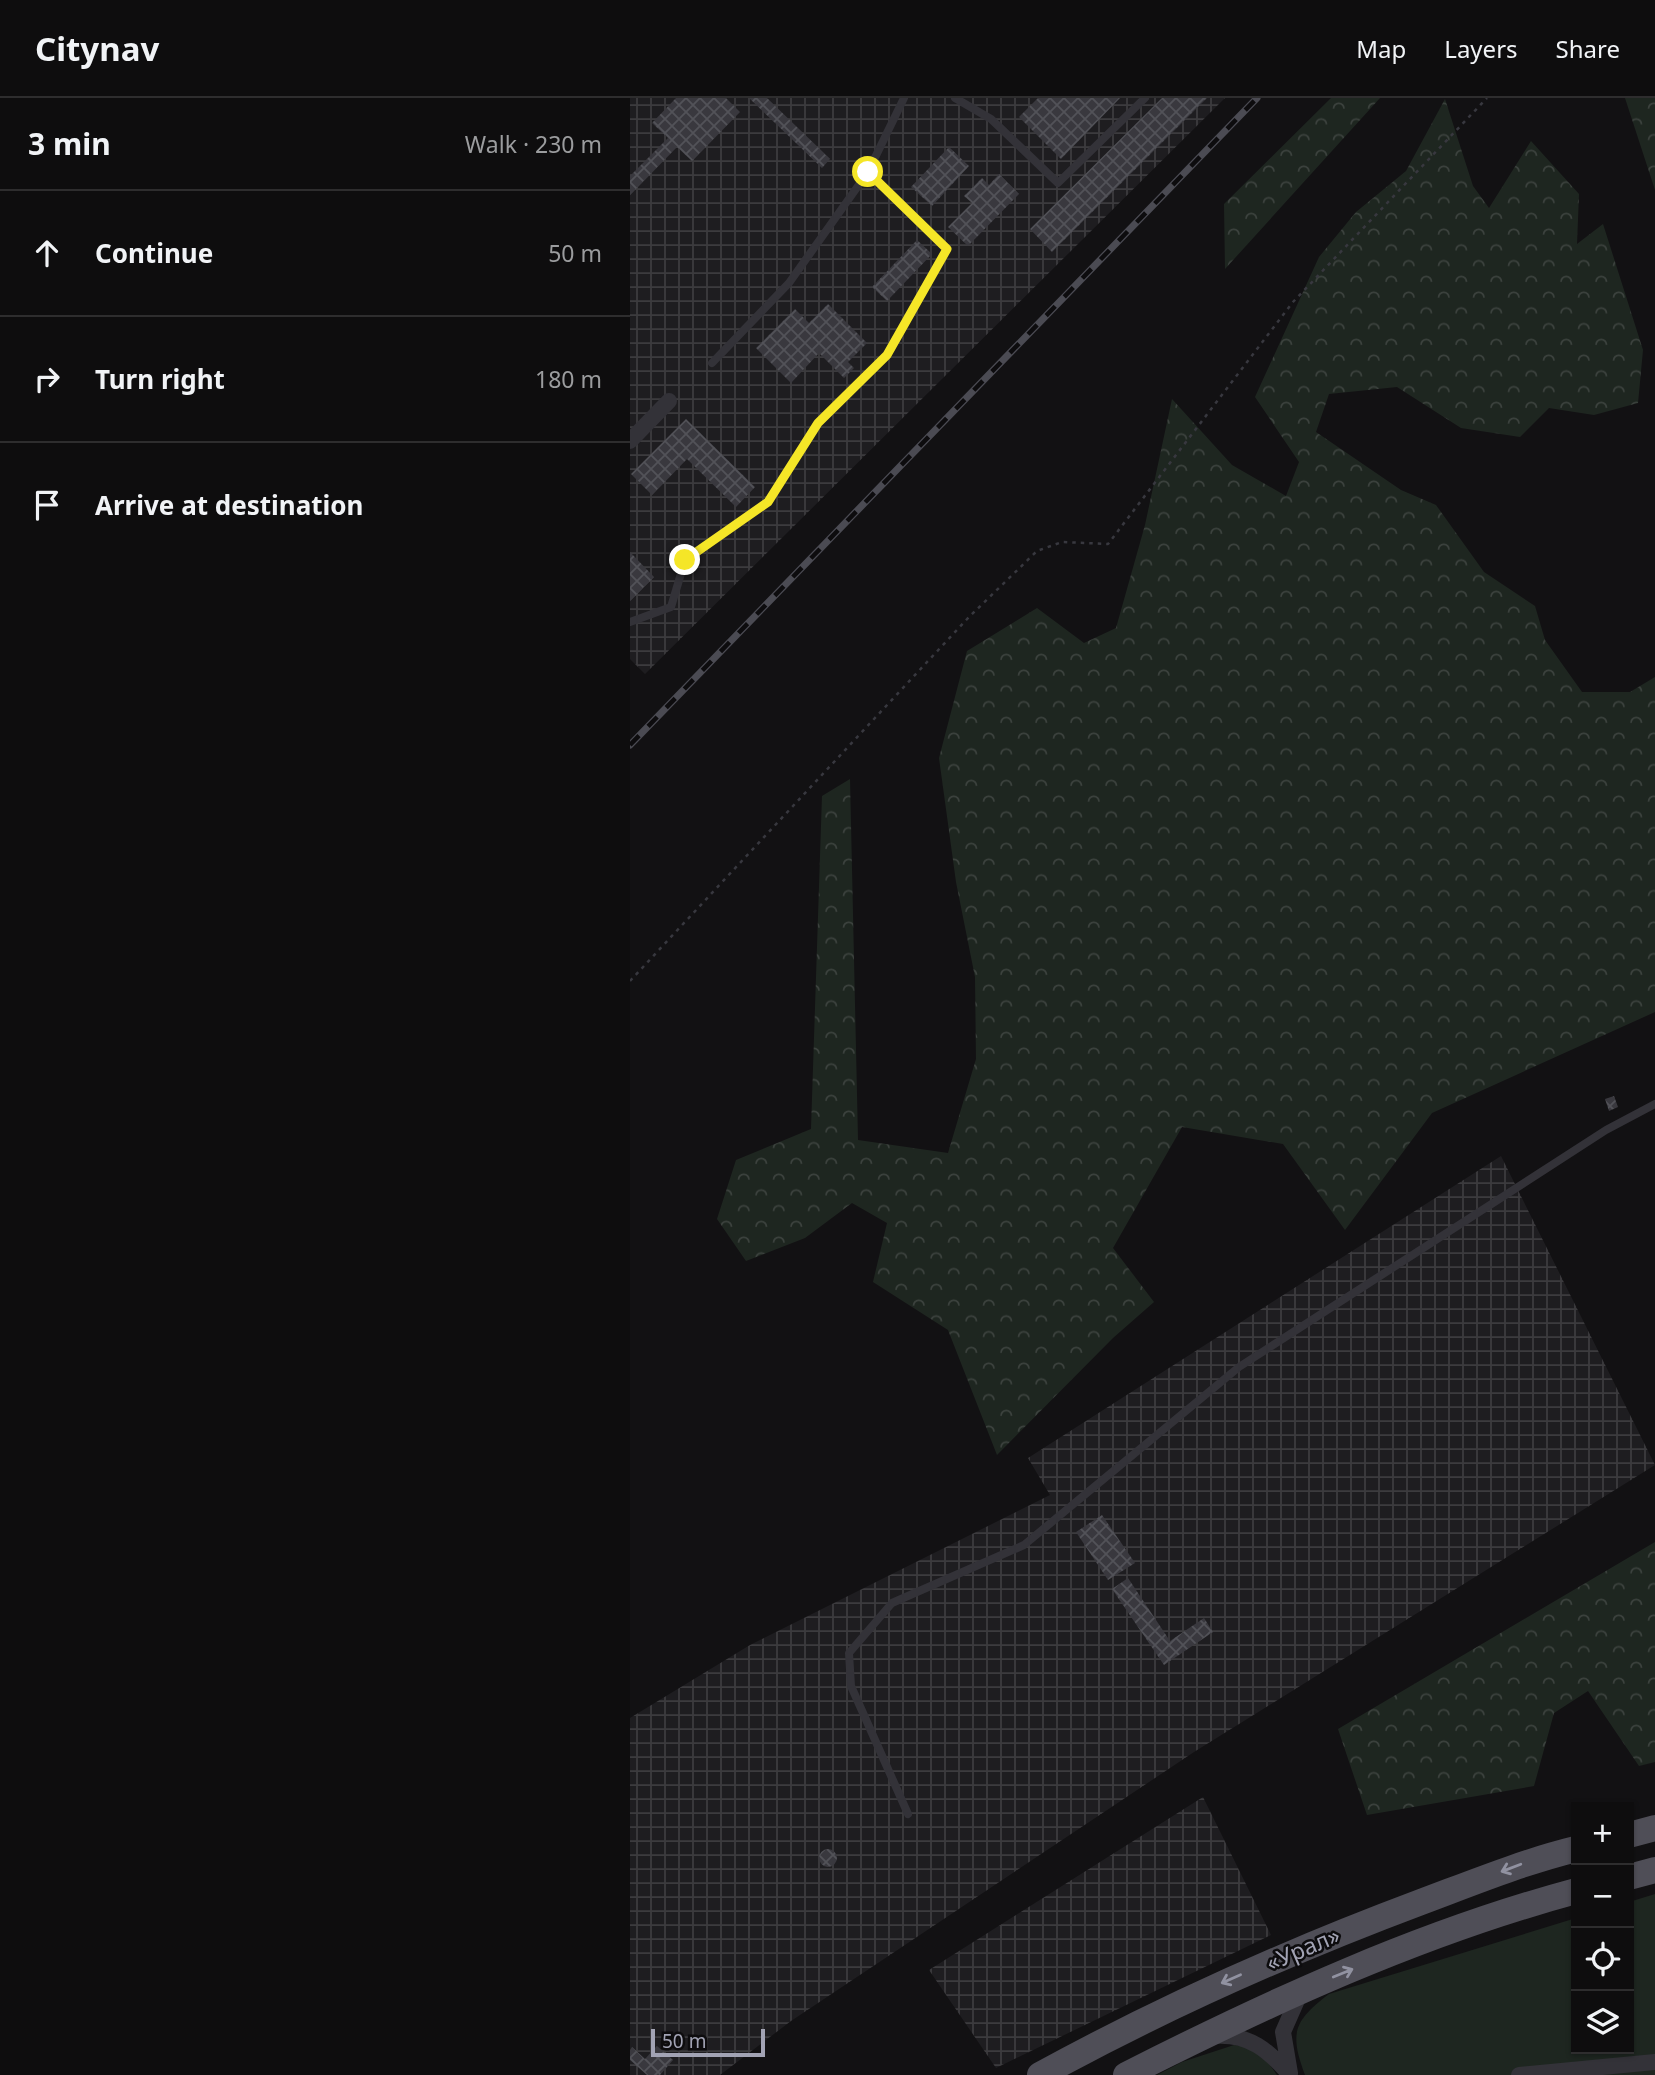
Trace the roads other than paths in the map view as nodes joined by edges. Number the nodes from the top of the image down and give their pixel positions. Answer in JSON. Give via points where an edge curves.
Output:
{"nodes":[{"id":1,"x":905,"y":98,"type":"edge"},
{"id":2,"x":955,"y":98,"type":"edge"},
{"id":3,"x":1145,"y":98,"type":"edge"},
{"id":4,"x":868,"y":172,"type":"junction"},
{"id":5,"x":712,"y":363,"type":"dead end"},
{"id":6,"x":669,"y":401,"type":"dead end"},
{"id":7,"x":630,"y":442,"type":"edge"},
{"id":8,"x":630,"y":622,"type":"edge"},
{"id":9,"x":1655,"y":1104,"type":"edge"},
{"id":10,"x":908,"y":1814,"type":"dead end"},
{"id":11,"x":1655,"y":1828,"type":"edge"},
{"id":12,"x":1634,"y":1834,"type":"edge"},
{"id":13,"x":1571,"y":1850,"type":"edge"},
{"id":14,"x":1655,"y":1870,"type":"edge"},
{"id":15,"x":1634,"y":1876,"type":"edge"},
{"id":16,"x":1571,"y":1893,"type":"edge"},
{"id":17,"x":1301,"y":1990,"type":"junction"},
{"id":18,"x":1202,"y":2036,"type":"junction"},
{"id":19,"x":1655,"y":2063,"type":"edge"},
{"id":20,"x":1040,"y":2075,"type":"edge"},
{"id":21,"x":1126,"y":2075,"type":"edge"},
{"id":22,"x":1519,"y":2075,"type":"edge"}],
"edges":[{"from":1,"to":4,"type":"lane"},
{"from":2,"to":3,"type":"lane","via":[[991,119],[1058,183]]},
{"from":4,"to":5,"type":"lane","via":[[789,283]]},
{"from":4,"to":8,"type":"lane","via":[[947,249],[887,355],[818,423],[768,502],[685,560],[671,607]]},
{"from":6,"to":7,"type":"street"},
{"from":9,"to":10,"type":"lane","via":[[1606,1130],[1240,1367],[1024,1545],[892,1603],[849,1653],[851,1686]]},
{"from":11,"to":12,"type":"main road"},
{"from":13,"to":20,"type":"main road","name":"«Урал»","one_way":true,"via":[[1537,1858],[1378,1918],[1226,1982]]},
{"from":14,"to":15,"type":"main road"},
{"from":17,"to":16,"type":"main road","name":"«Урал»","one_way":true},
{"from":17,"to":18,"type":"main road","name":"«Урал»"},
{"from":17,"to":18,"type":"street","via":[[1283,2032],[1290,2075],[1254,2041],[1234,2035]]},
{"from":18,"to":21,"type":"main road","name":"«Урал»"},
{"from":19,"to":22,"type":"street"}]}
